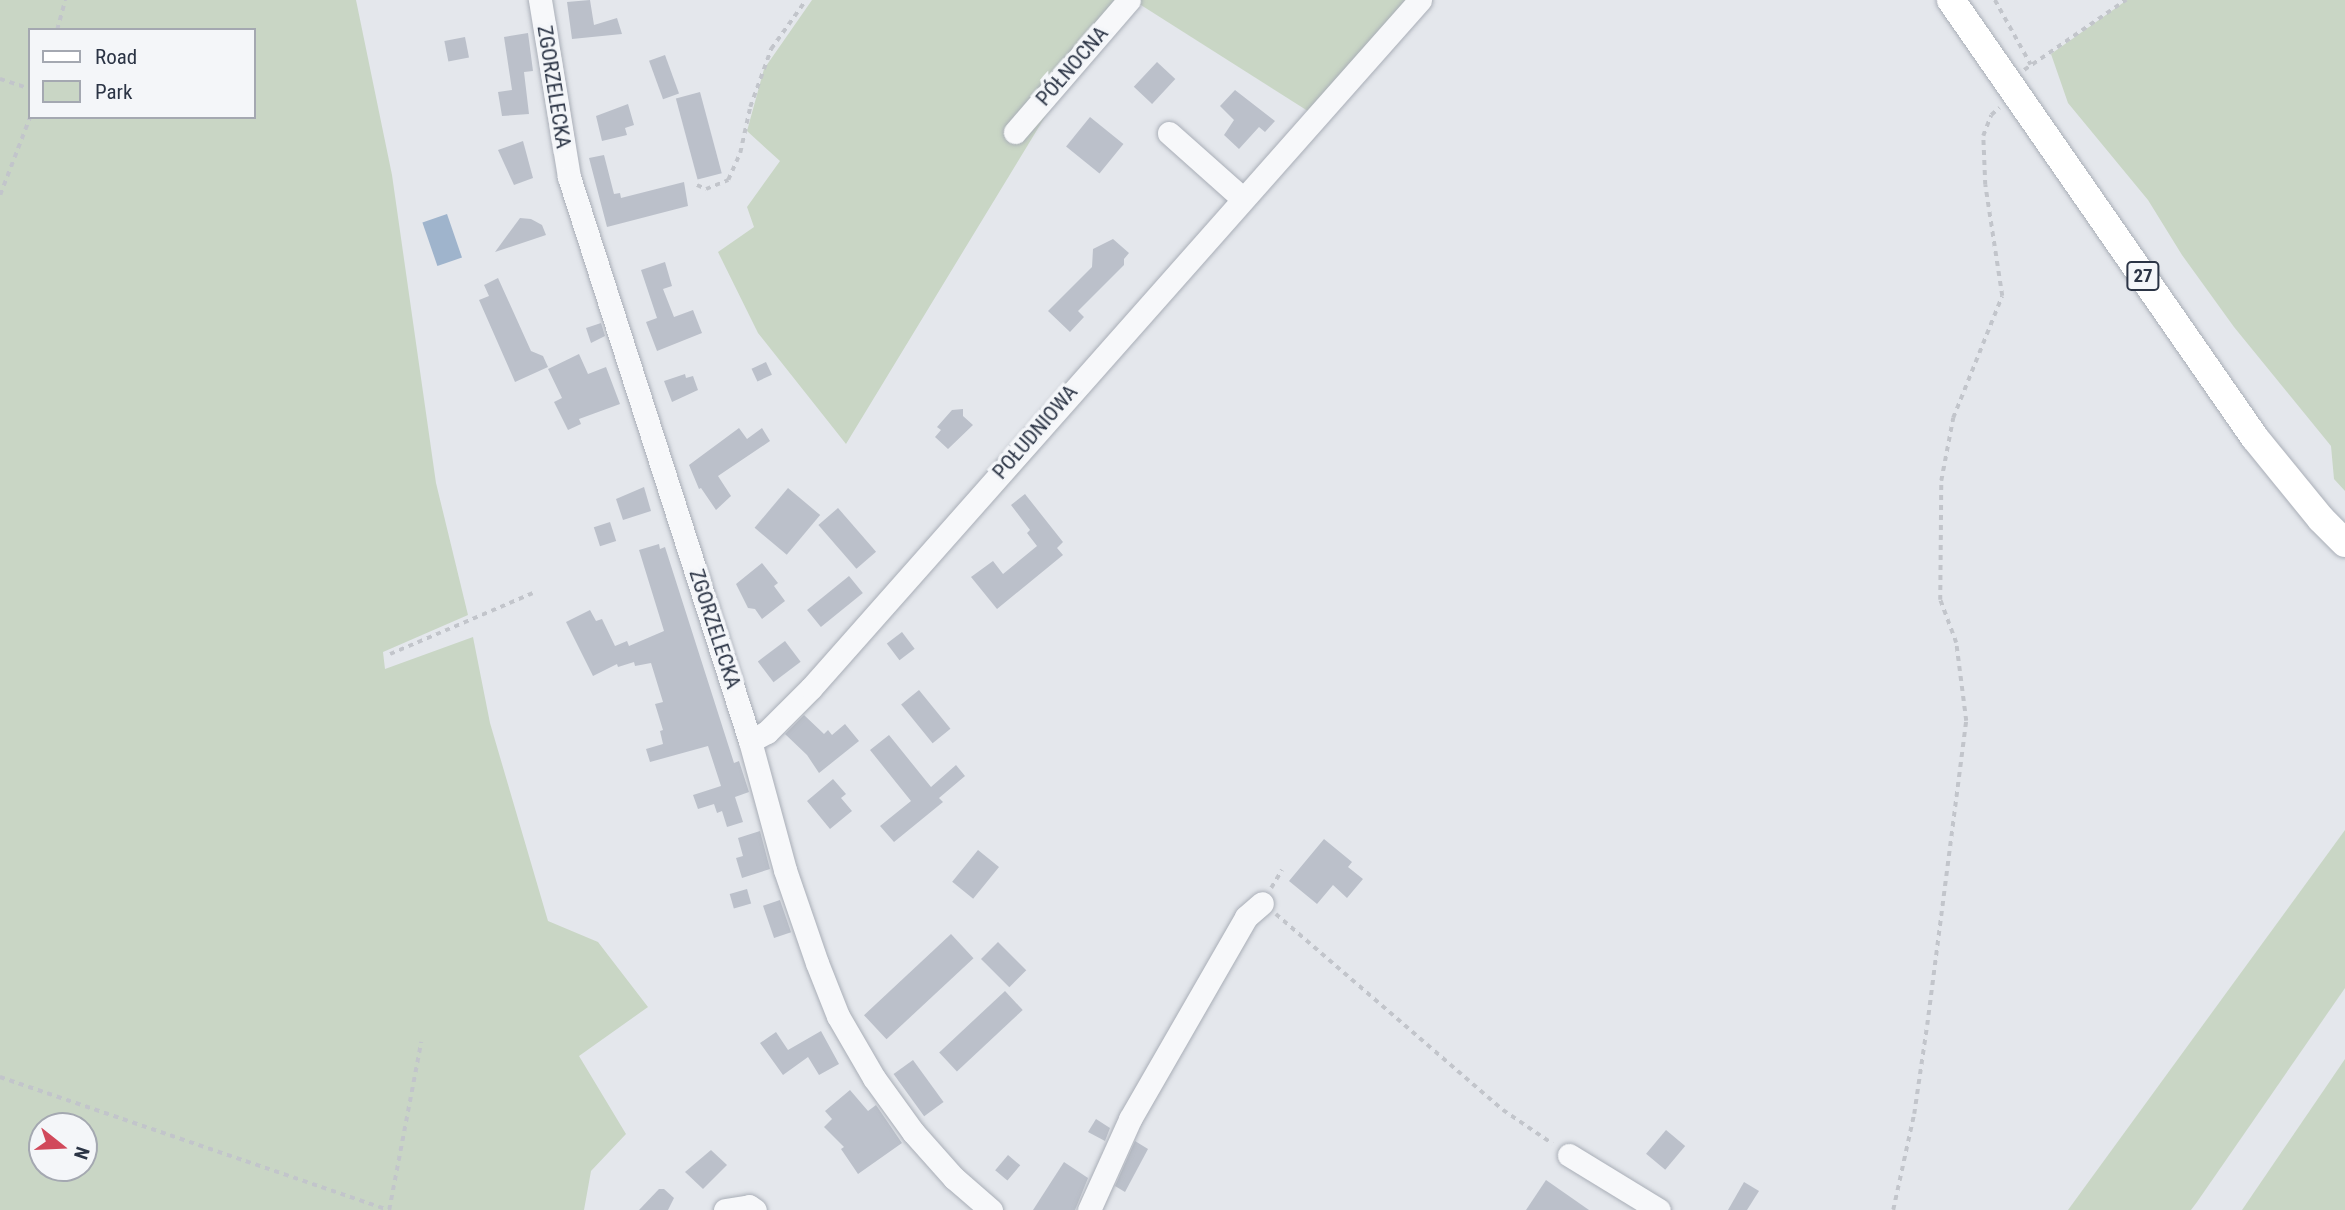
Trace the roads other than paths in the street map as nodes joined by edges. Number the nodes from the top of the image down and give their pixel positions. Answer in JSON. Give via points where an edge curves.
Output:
{"nodes":[{"id":1,"x":540,"y":0,"type":"edge"},
{"id":2,"x":1129,"y":0,"type":"edge"},
{"id":3,"x":1420,"y":0,"type":"edge"},
{"id":4,"x":1951,"y":0,"type":"edge"},
{"id":5,"x":1015,"y":132,"type":"dead end"},
{"id":6,"x":1169,"y":133,"type":"dead end"},
{"id":7,"x":1242,"y":198,"type":"junction"},
{"id":8,"x":2345,"y":543,"type":"edge"},
{"id":9,"x":750,"y":741,"type":"junction"},
{"id":10,"x":1262,"y":903,"type":"road end"},
{"id":11,"x":1569,"y":1155,"type":"road end"},
{"id":12,"x":725,"y":1210,"type":"edge"},
{"id":13,"x":755,"y":1210,"type":"edge"},
{"id":14,"x":991,"y":1210,"type":"edge"},
{"id":15,"x":1089,"y":1210,"type":"edge"},
{"id":16,"x":1659,"y":1210,"type":"edge"}],
"edges":[{"from":1,"to":9,"type":"street","name":"ZGORZELECKA","via":[[569,177]]},
{"from":2,"to":5,"type":"street","name":"PÓŁNOCNA"},
{"from":3,"to":7,"type":"street","name":"POŁUDNIOWA"},
{"from":4,"to":8,"type":"main road","number":"27","via":[[2255,438]]},
{"from":6,"to":7,"type":"street"},
{"from":7,"to":9,"type":"street","name":"POŁUDNIOWA","via":[[811,688],[767,732]]},
{"from":9,"to":14,"type":"street","name":"ZGORZELECKA","via":[[785,870],[838,1016],[913,1132],[954,1178]]},
{"from":10,"to":15,"type":"street","via":[[1246,917],[1130,1119]]},
{"from":11,"to":16,"type":"street"},
{"from":12,"to":13,"type":"street","via":[[750,1206]]}]}
